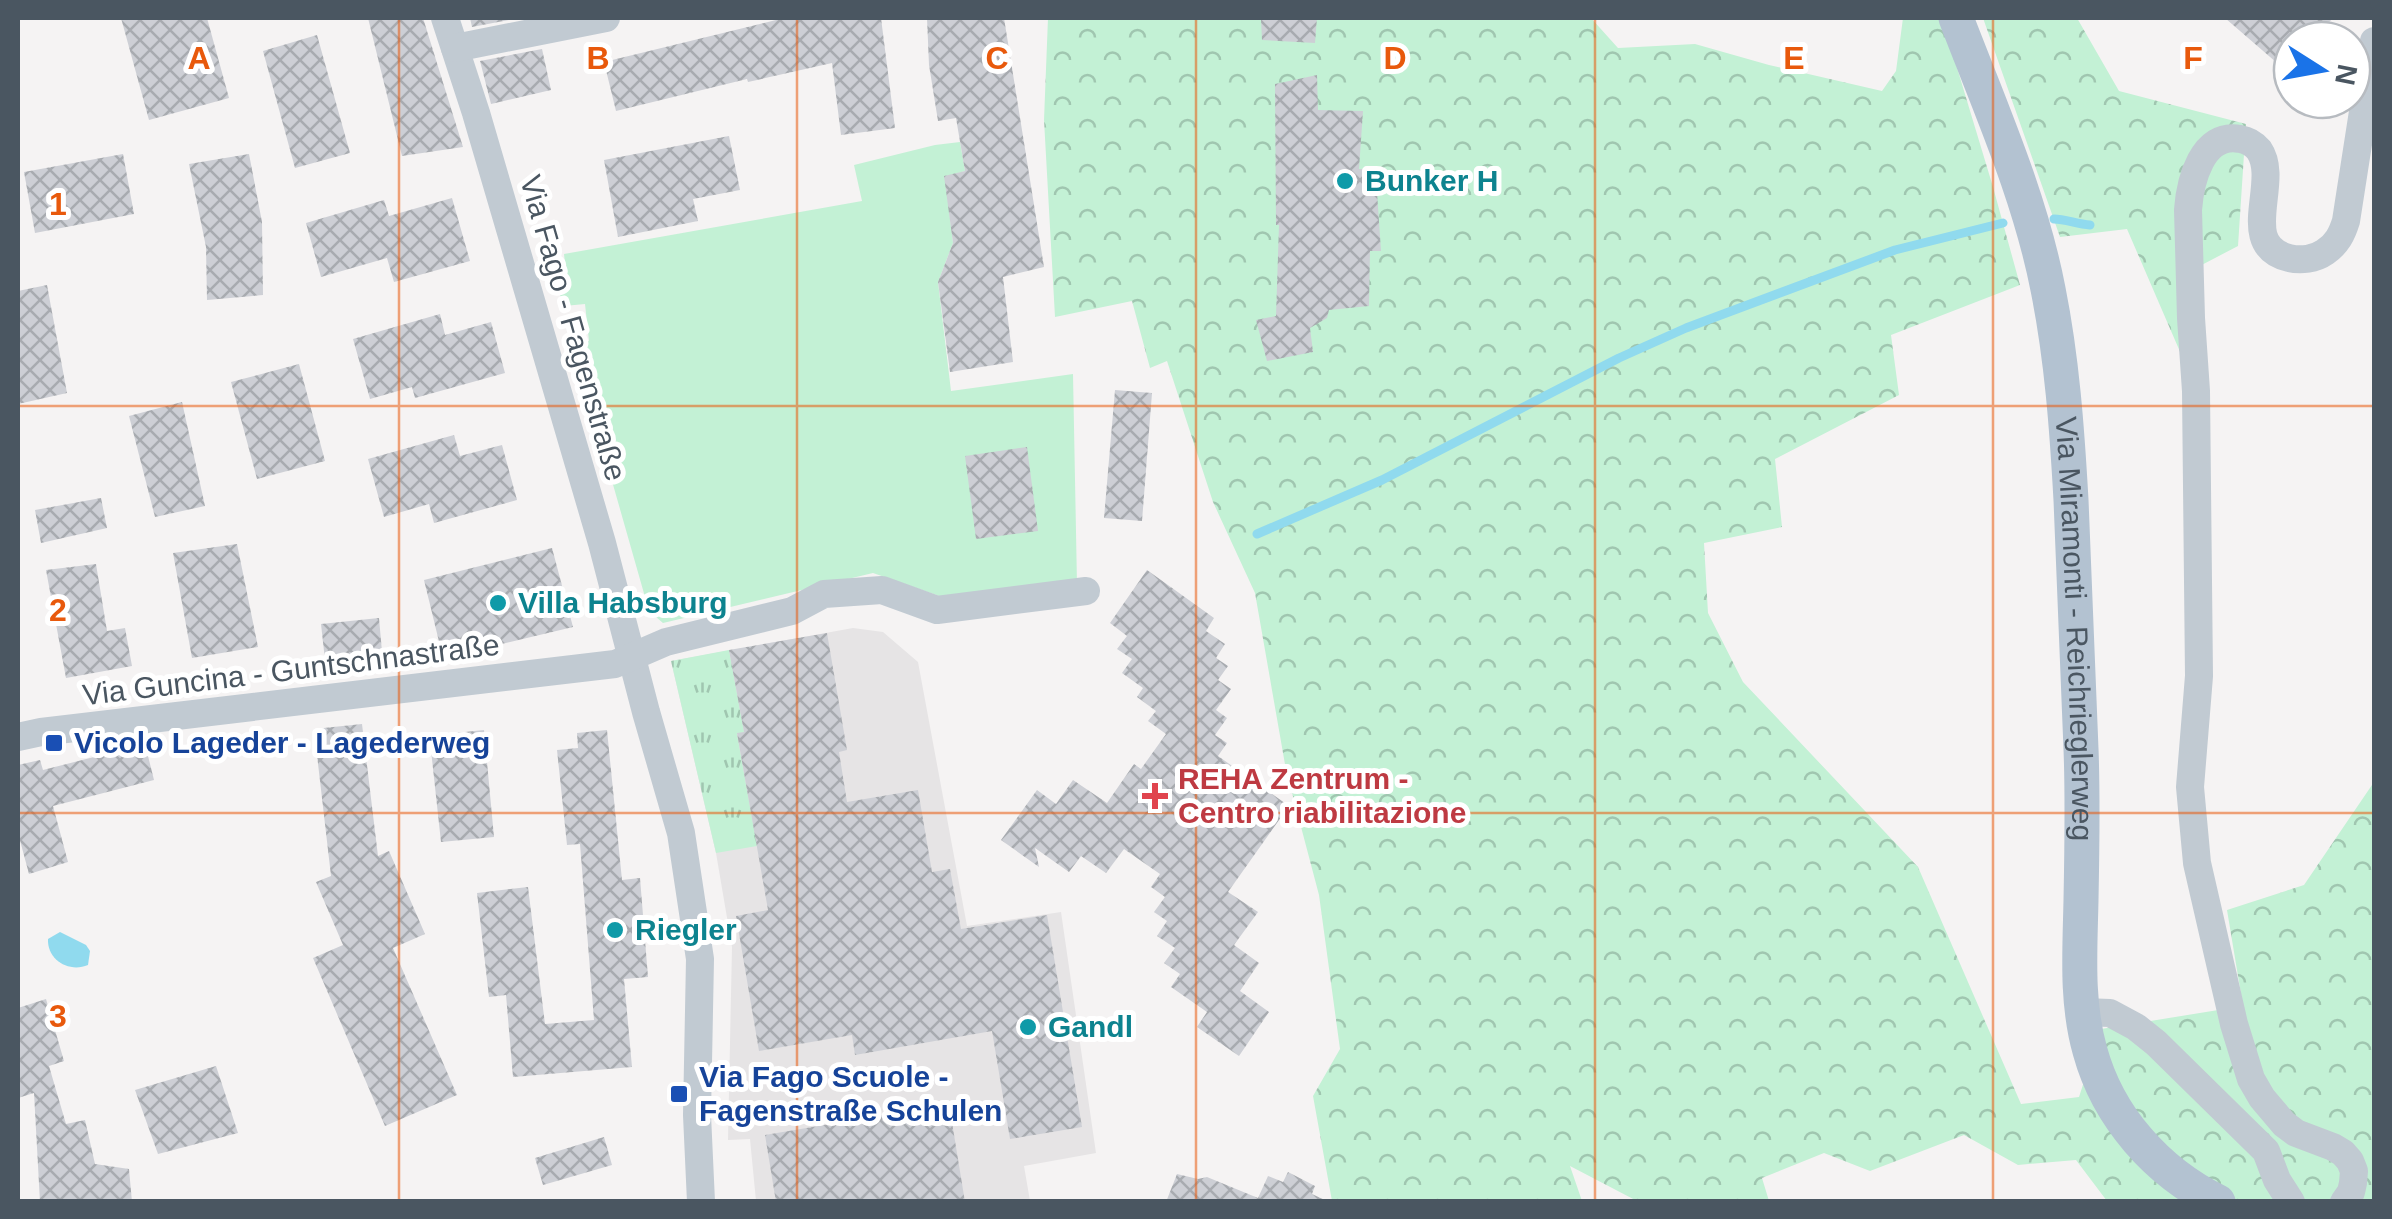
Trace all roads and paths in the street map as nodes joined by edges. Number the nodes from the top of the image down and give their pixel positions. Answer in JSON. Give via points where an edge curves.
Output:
{"nodes":[{"id":1,"x":445,"y":18,"type":"edge"},
{"id":2,"x":606,"y":18,"type":"edge"},
{"id":3,"x":1956,"y":18,"type":"edge"},
{"id":4,"x":2374,"y":40,"type":"edge"},
{"id":5,"x":455,"y":48,"type":"junction"},
{"id":6,"x":1086,"y":591,"type":"dead end"},
{"id":7,"x":631,"y":658,"type":"junction"},
{"id":8,"x":18,"y":737,"type":"edge"},
{"id":9,"x":2083,"y":1012,"type":"junction"},
{"id":10,"x":702,"y":1202,"type":"edge"},
{"id":11,"x":2218,"y":1202,"type":"edge"},
{"id":12,"x":2291,"y":1202,"type":"edge"},
{"id":13,"x":2344,"y":1202,"type":"edge"}],
"edges":[{"from":1,"to":5,"type":"street","name":"Via Fago - Fagenstraße"},
{"from":2,"to":5,"type":"street"},
{"from":3,"to":9,"type":"main road","name":"Via Miramonti - Reichrieglerweg","via":[[2025,199],[2058,346],[2084,810]]},
{"from":4,"to":13,"type":"street","via":[[2346,221],[2331,248],[2294,260],[2265,240],[2264,160],[2258,148],[2236,138],[2224,138],[2201,160],[2188,210],[2199,676],[2190,787],[2197,862],[2252,1080],[2284,1124],[2350,1161],[2353,1183]]},
{"from":5,"to":7,"type":"street","name":"Via Fago - Fagenstraße"},
{"from":6,"to":7,"type":"street","via":[[937,610],[882,590],[824,594],[792,610],[666,642]]},
{"from":7,"to":8,"type":"street","name":"Via Guncina - Guntschnastraße"},
{"from":7,"to":10,"type":"street","name":"Via Fago - Fagenstraße","via":[[681,833],[700,959]]},
{"from":9,"to":11,"type":"main road","name":"Via Miramonti - Reichrieglerweg","via":[[2095,1068],[2132,1133],[2172,1176]]},
{"from":9,"to":12,"type":"street","via":[[2110,1013],[2156,1044],[2266,1151]]}]}
